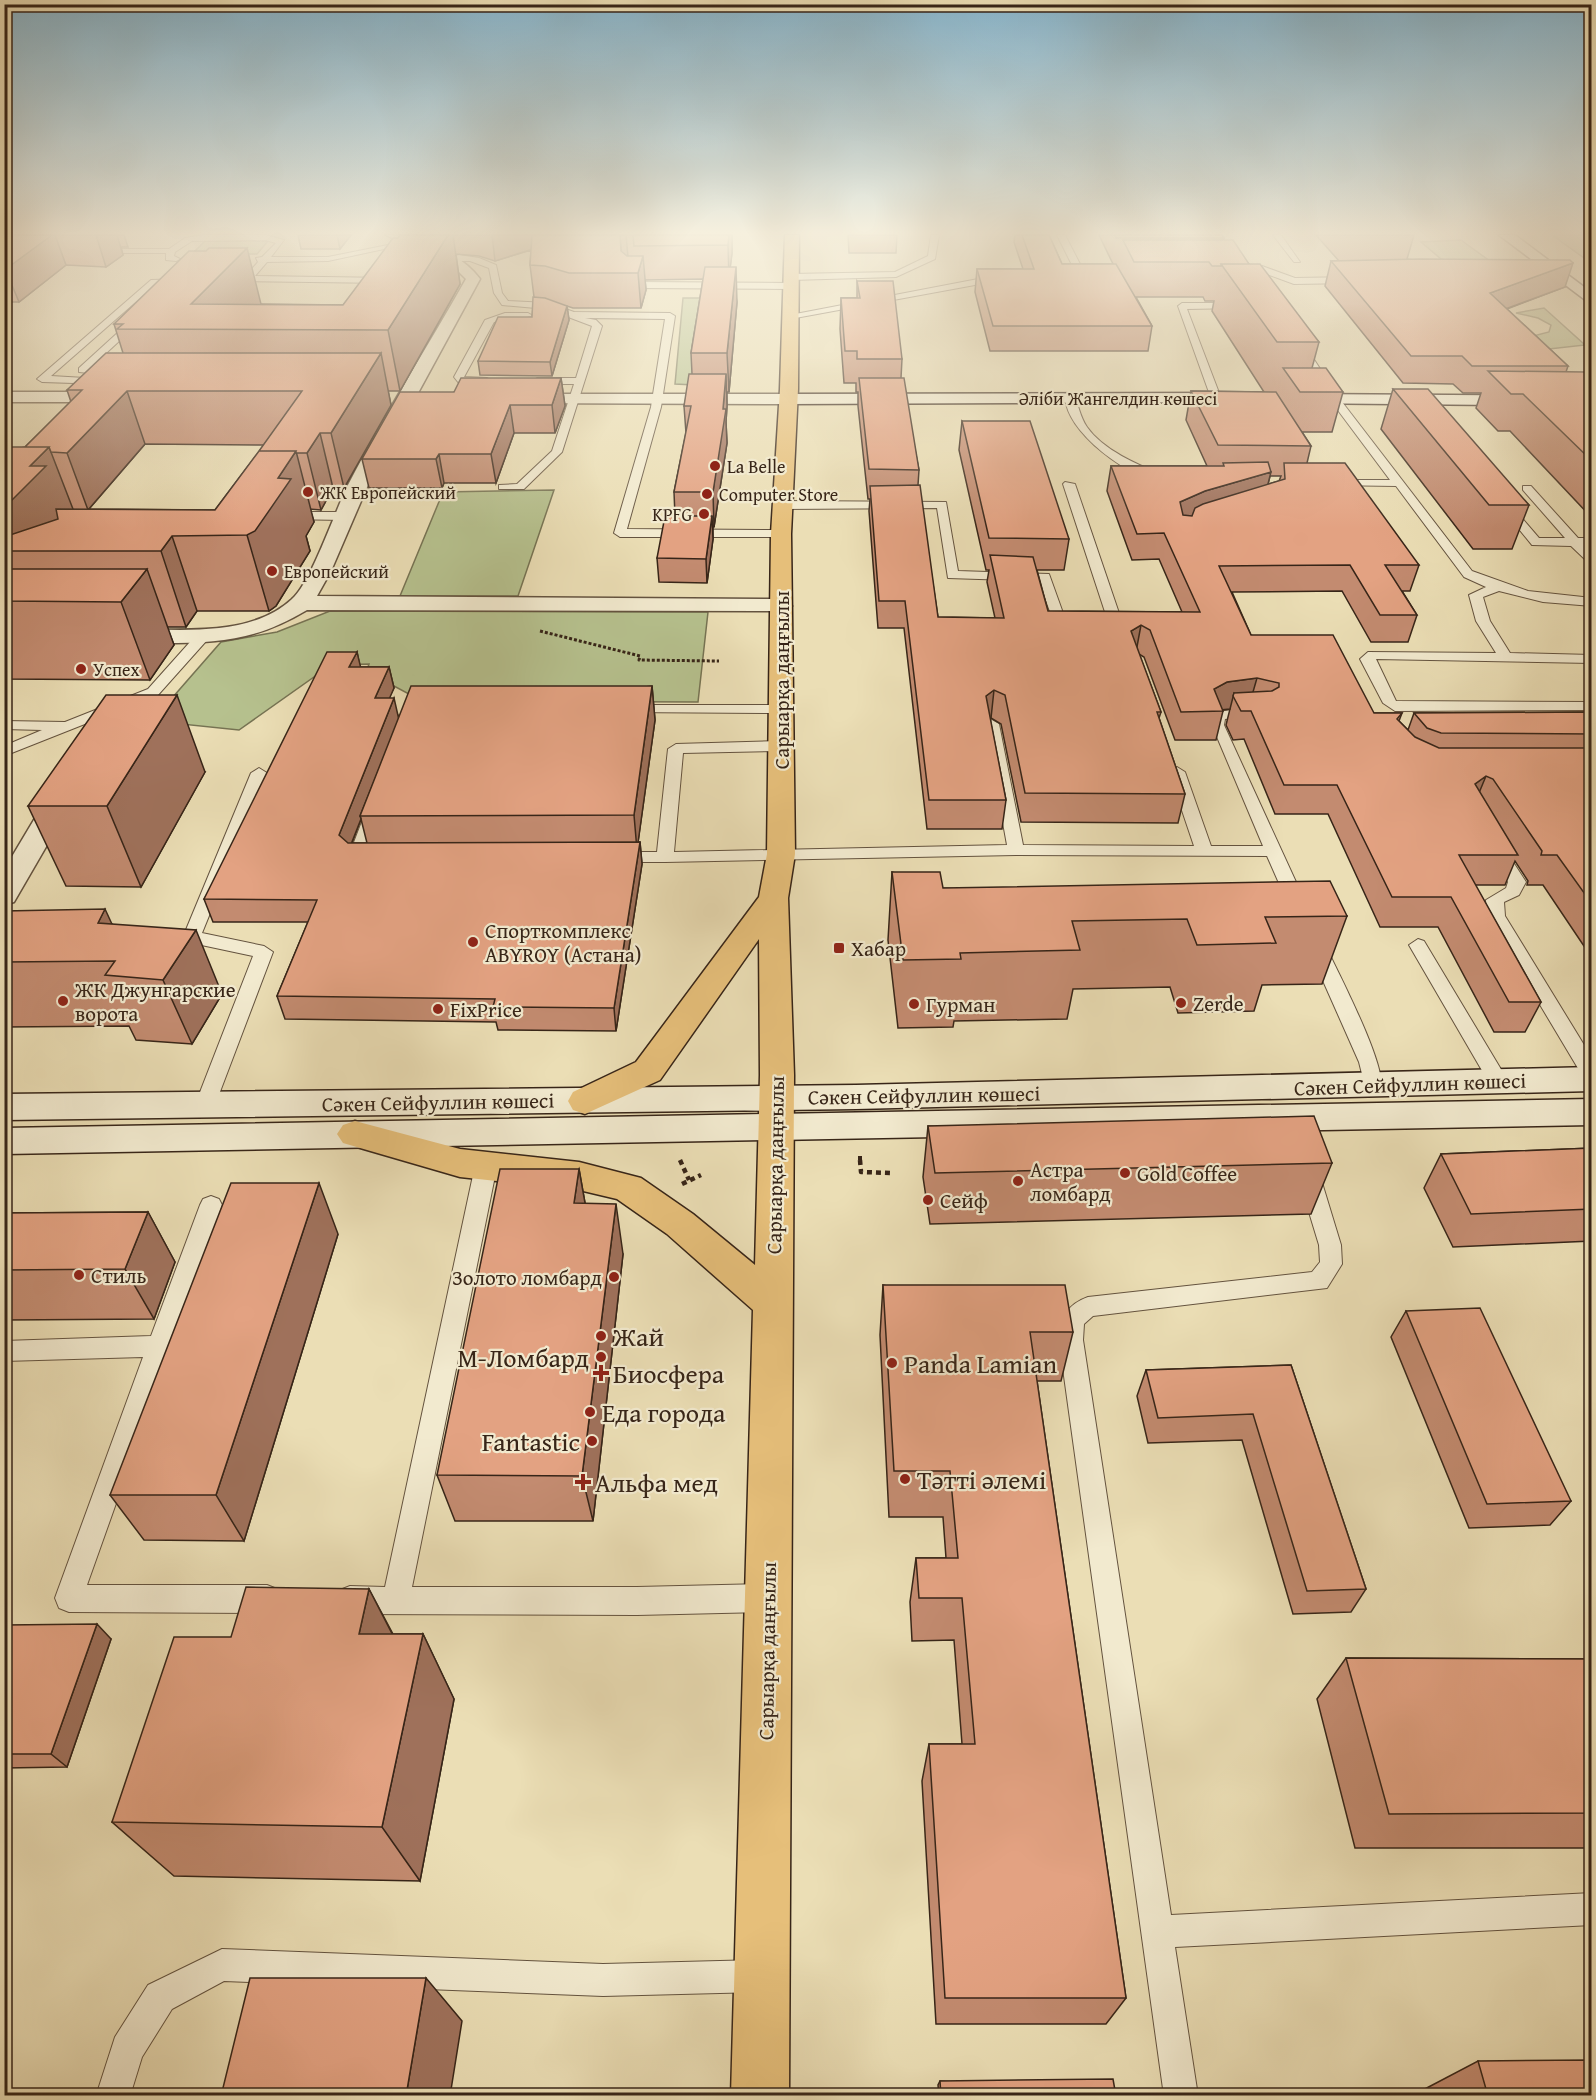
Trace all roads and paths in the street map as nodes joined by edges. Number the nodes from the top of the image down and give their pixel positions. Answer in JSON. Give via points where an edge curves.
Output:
{"nodes":[{"id":1,"x":95,"y":333,"type":"edge"},
{"id":2,"x":122,"y":333,"type":"edge"},
{"id":3,"x":436,"y":333,"type":"edge"},
{"id":4,"x":483,"y":333,"type":"edge"},
{"id":5,"x":595,"y":333,"type":"edge"},
{"id":6,"x":668,"y":333,"type":"edge"},
{"id":7,"x":790,"y":333,"type":"edge"},
{"id":8,"x":1192,"y":333,"type":"edge"},
{"id":9,"x":1293,"y":335,"type":"edge"},
{"id":10,"x":115,"y":377,"type":"junction"},
{"id":11,"x":503,"y":381,"type":"edge"},
{"id":12,"x":525,"y":381,"type":"edge"},
{"id":13,"x":579,"y":381,"type":"junction"},
{"id":14,"x":4,"y":397,"type":"edge"},
{"id":15,"x":96,"y":397,"type":"junction"},
{"id":16,"x":131,"y":398,"type":"edge"},
{"id":17,"x":1070,"y":398,"type":"junction"},
{"id":18,"x":1216,"y":398,"type":"junction"},
{"id":19,"x":1252,"y":398,"type":"edge"},
{"id":20,"x":1276,"y":398,"type":"edge"},
{"id":21,"x":396,"y":399,"type":"junction"},
{"id":22,"x":428,"y":399,"type":"edge"},
{"id":23,"x":507,"y":399,"type":"edge"},
{"id":24,"x":574,"y":399,"type":"junction"},
{"id":25,"x":658,"y":399,"type":"junction"},
{"id":26,"x":788,"y":399,"type":"junction"},
{"id":27,"x":1335,"y":399,"type":"junction"},
{"id":28,"x":1412,"y":399,"type":"junction"},
{"id":29,"x":1589,"y":400,"type":"edge"},
{"id":30,"x":81,"y":408,"type":"edge"},
{"id":31,"x":1424,"y":413,"type":"edge"},
{"id":32,"x":1172,"y":480,"type":"edge"},
{"id":33,"x":1316,"y":483,"type":"edge"},
{"id":34,"x":1399,"y":483,"type":"junction"},
{"id":35,"x":1069,"y":484,"type":"dead end"},
{"id":36,"x":503,"y":487,"type":"dead end"},
{"id":37,"x":1527,"y":488,"type":"dead end"},
{"id":38,"x":1499,"y":499,"type":"edge"},
{"id":39,"x":782,"y":506,"type":"junction"},
{"id":40,"x":273,"y":516,"type":"edge"},
{"id":41,"x":345,"y":516,"type":"junction"},
{"id":42,"x":781,"y":534,"type":"junction"},
{"id":43,"x":1574,"y":542,"type":"junction"},
{"id":44,"x":1592,"y":542,"type":"edge"},
{"id":45,"x":1592,"y":562,"type":"edge"},
{"id":46,"x":1495,"y":588,"type":"junction"},
{"id":47,"x":1592,"y":602,"type":"edge"},
{"id":48,"x":302,"y":603,"type":"junction"},
{"id":49,"x":781,"y":606,"type":"junction"},
{"id":50,"x":530,"y":629,"type":"dead end"},
{"id":51,"x":110,"y":636,"type":"edge"},
{"id":52,"x":203,"y":636,"type":"junction"},
{"id":53,"x":1507,"y":659,"type":"junction"},
{"id":54,"x":1592,"y":659,"type":"edge"},
{"id":55,"x":719,"y":661,"type":"dead end"},
{"id":56,"x":1592,"y":706,"type":"edge"},
{"id":57,"x":610,"y":709,"type":"edge"},
{"id":58,"x":781,"y":709,"type":"junction"},
{"id":59,"x":1263,"y":713,"type":"edge"},
{"id":60,"x":992,"y":724,"type":"edge"},
{"id":61,"x":4,"y":725,"type":"edge"},
{"id":62,"x":67,"y":726,"type":"junction"},
{"id":63,"x":780,"y":746,"type":"junction"},
{"id":64,"x":4,"y":752,"type":"edge"},
{"id":65,"x":1170,"y":755,"type":"edge"},
{"id":66,"x":259,"y":773,"type":"dead end"},
{"id":67,"x":381,"y":794,"type":"edge"},
{"id":68,"x":51,"y":814,"type":"edge"},
{"id":69,"x":1485,"y":832,"type":"edge"},
{"id":70,"x":1016,"y":850,"type":"junction"},
{"id":71,"x":1274,"y":851,"type":"junction"},
{"id":72,"x":897,"y":852,"type":"junction"},
{"id":73,"x":1205,"y":852,"type":"junction"},
{"id":74,"x":781,"y":854,"type":"junction"},
{"id":75,"x":594,"y":857,"type":"edge"},
{"id":76,"x":665,"y":857,"type":"junction"},
{"id":77,"x":380,"y":858,"type":"edge"},
{"id":78,"x":902,"y":873,"type":"edge"},
{"id":79,"x":4,"y":896,"type":"edge"},
{"id":80,"x":773,"y":898,"type":"junction"},
{"id":81,"x":1418,"y":945,"type":"dead end"},
{"id":82,"x":1592,"y":1077,"type":"edge"},
{"id":83,"x":1498,"y":1082,"type":"junction"},
{"id":84,"x":1373,"y":1085,"type":"junction"},
{"id":85,"x":585,"y":1101,"type":"junction"},
{"id":86,"x":205,"y":1105,"type":"junction"},
{"id":87,"x":4,"y":1107,"type":"edge"},
{"id":88,"x":776,"y":1112,"type":"junction"},
{"id":89,"x":1592,"y":1112,"type":"edge"},
{"id":90,"x":355,"y":1134,"type":"junction"},
{"id":91,"x":1293,"y":1138,"type":"junction"},
{"id":92,"x":4,"y":1141,"type":"edge"},
{"id":93,"x":860,"y":1152,"type":"dead end"},
{"id":94,"x":680,"y":1156,"type":"dead end"},
{"id":95,"x":486,"y":1166,"type":"junction"},
{"id":96,"x":891,"y":1173,"type":"dead end"},
{"id":97,"x":689,"y":1180,"type":"dead end"},
{"id":98,"x":211,"y":1205,"type":"dead end"},
{"id":99,"x":772,"y":1303,"type":"junction"},
{"id":100,"x":159,"y":1346,"type":"junction"},
{"id":101,"x":4,"y":1351,"type":"edge"},
{"id":102,"x":768,"y":1598,"type":"junction"},
{"id":103,"x":291,"y":1599,"type":"edge"},
{"id":104,"x":326,"y":1600,"type":"edge"},
{"id":105,"x":396,"y":1600,"type":"junction"},
{"id":106,"x":1592,"y":1909,"type":"edge"},
{"id":107,"x":1157,"y":1932,"type":"junction"},
{"id":108,"x":762,"y":1976,"type":"junction"},
{"id":109,"x":112,"y":2096,"type":"edge"},
{"id":110,"x":760,"y":2096,"type":"edge"},
{"id":111,"x":1181,"y":2096,"type":"edge"}],
"edges":[{"from":1,"to":10,"type":"lane","via":[[42,379]]},
{"from":2,"to":10,"type":"lane","via":[[82,370]]},
{"from":3,"to":21,"type":"street"},
{"from":4,"to":11,"type":"lane","via":[[459,376],[470,381]]},
{"from":5,"to":13,"type":"lane"},
{"from":6,"to":25,"type":"lane"},
{"from":7,"to":26,"type":"main road","name":"Сарыарқа даңғылы"},
{"from":8,"to":18,"type":"lane"},
{"from":9,"to":27,"type":"lane"},
{"from":10,"to":15,"type":"lane"},
{"from":12,"to":13,"type":"lane"},
{"from":13,"to":24,"type":"lane"},
{"from":14,"to":15,"type":"street"},
{"from":15,"to":16,"type":"street"},
{"from":15,"to":30,"type":"lane"},
{"from":17,"to":18,"type":"street","name":"Әліби Жангелдин көшесі"},
{"from":17,"to":26,"type":"street","name":"Әліби Жангелдин көшесі"},
{"from":17,"to":32,"type":"lane","via":[[1082,428],[1092,439],[1148,474]]},
{"from":18,"to":19,"type":"street","name":"Әліби Жангелдин көшесі"},
{"from":20,"to":27,"type":"street"},
{"from":21,"to":22,"type":"street"},
{"from":21,"to":41,"type":"street"},
{"from":23,"to":24,"type":"street","name":"Әліби Жангелдин көшесі"},
{"from":24,"to":25,"type":"street","name":"Әліби Жангелдин көшесі"},
{"from":24,"to":36,"type":"lane","via":[[557,452],[520,487]]},
{"from":25,"to":26,"type":"street","name":"Әліби Жангелдин көшесі"},
{"from":25,"to":42,"type":"lane","via":[[620,533]]},
{"from":26,"to":39,"type":"main road","name":"Сарыарқа даңғылы"},
{"from":27,"to":28,"type":"street"},
{"from":27,"to":34,"type":"lane"},
{"from":28,"to":29,"type":"street"},
{"from":28,"to":31,"type":"lane"},
{"from":33,"to":34,"type":"lane"},
{"from":34,"to":46,"type":"lane","via":[[1468,574]]},
{"from":35,"to":39,"type":"lane","via":[[1113,616],[1058,617],[1044,577],[952,575],[942,504]]},
{"from":37,"to":43,"type":"lane"},
{"from":38,"to":43,"type":"lane","via":[[1536,542]]},
{"from":39,"to":42,"type":"main road","name":"Сарыарқа даңғылы"},
{"from":40,"to":41,"type":"lane"},
{"from":41,"to":48,"type":"street"},
{"from":42,"to":49,"type":"main road","name":"Сарыарқа даңғылы"},
{"from":43,"to":44,"type":"lane"},
{"from":43,"to":45,"type":"lane"},
{"from":46,"to":47,"type":"lane","via":[[1549,599]]},
{"from":46,"to":53,"type":"lane","via":[[1476,595],[1477,608],[1483,625]]},
{"from":48,"to":49,"type":"street"},
{"from":48,"to":52,"type":"street","via":[[269,622],[238,632]]},
{"from":49,"to":58,"type":"main road","name":"Сарыарқа даңғылы"},
{"from":50,"to":55,"type":"path","via":[[640,656],[639,660]]},
{"from":51,"to":52,"type":"street"},
{"from":52,"to":62,"type":"lane","via":[[153,692]]},
{"from":53,"to":54,"type":"lane"},
{"from":53,"to":56,"type":"lane","via":[[1373,655],[1367,659],[1395,708]]},
{"from":57,"to":58,"type":"lane"},
{"from":58,"to":63,"type":"main road","name":"Сарыарқа даңғылы"},
{"from":59,"to":71,"type":"lane","via":[[1216,718]]},
{"from":60,"to":70,"type":"lane"},
{"from":61,"to":62,"type":"lane"},
{"from":62,"to":64,"type":"lane"},
{"from":63,"to":74,"type":"main road","name":"Сарыарқа даңғылы"},
{"from":63,"to":76,"type":"lane","via":[[676,748]]},
{"from":65,"to":73,"type":"lane"},
{"from":66,"to":86,"type":"lane","via":[[192,937],[264,952]]},
{"from":67,"to":77,"type":"lane","via":[[356,858]]},
{"from":68,"to":79,"type":"street"},
{"from":69,"to":82,"type":"lane","via":[[1516,882],[1513,891],[1495,900],[1496,916]]},
{"from":70,"to":72,"type":"lane"},
{"from":70,"to":73,"type":"lane"},
{"from":71,"to":73,"type":"lane"},
{"from":71,"to":84,"type":"lane","via":[[1369,1062]]},
{"from":72,"to":74,"type":"lane"},
{"from":72,"to":78,"type":"lane"},
{"from":74,"to":76,"type":"lane"},
{"from":74,"to":80,"type":"main road","name":"Сарыарқа даңғылы"},
{"from":75,"to":76,"type":"lane"},
{"from":80,"to":85,"type":"main road","via":[[648,1071]]},
{"from":80,"to":88,"type":"main road","name":"Сарыарқа даңғылы"},
{"from":81,"to":83,"type":"lane"},
{"from":82,"to":83,"type":"street","name":"Сәкен Сейфуллин көшесі"},
{"from":83,"to":84,"type":"street","name":"Сәкен Сейфуллин көшесі"},
{"from":84,"to":88,"type":"street","name":"Сәкен Сейфуллин көшесі"},
{"from":85,"to":86,"type":"street","name":"Сәкен Сейфуллин көшесі"},
{"from":85,"to":88,"type":"street","name":"Сәкен Сейфуллин көшесі"},
{"from":86,"to":87,"type":"street","name":"Сәкен Сейфуллин көшесі"},
{"from":88,"to":90,"type":"street","name":"Сәкен Сейфуллин көшесі"},
{"from":88,"to":91,"type":"street","name":"Сәкен Сейфуллин көшесі"},
{"from":88,"to":99,"type":"main road","name":"Сарыарқа даңғылы"},
{"from":89,"to":91,"type":"street","name":"Сәкен Сейфуллин көшесі"},
{"from":90,"to":92,"type":"street","name":"Сәкен Сейфуллин көшесі"},
{"from":90,"to":95,"type":"main road","via":[[460,1163]]},
{"from":91,"to":107,"type":"lane","via":[[1330,1245],[1331,1264],[1318,1281],[1088,1307],[1073,1320],[1071,1340]]},
{"from":93,"to":96,"type":"path","via":[[861,1172]]},
{"from":94,"to":97,"type":"path","via":[[680,1165]]},
{"from":95,"to":99,"type":"main road","via":[[579,1176],[628,1188],[680,1224]]},
{"from":95,"to":105,"type":"lane"},
{"from":98,"to":100,"type":"lane"},
{"from":99,"to":102,"type":"main road","name":"Сарыарқа даңғылы"},
{"from":100,"to":101,"type":"lane"},
{"from":100,"to":103,"type":"lane","via":[[69,1598]]},
{"from":102,"to":105,"type":"lane"},
{"from":102,"to":108,"type":"main road","name":"Сарыарқа даңғылы"},
{"from":104,"to":105,"type":"lane"},
{"from":106,"to":107,"type":"lane"},
{"from":107,"to":111,"type":"lane"},
{"from":108,"to":109,"type":"lane","via":[[603,1980],[222,1965],[160,1997],[127,2049]]},
{"from":108,"to":110,"type":"main road","name":"Сарыарқа даңғылы"}]}
